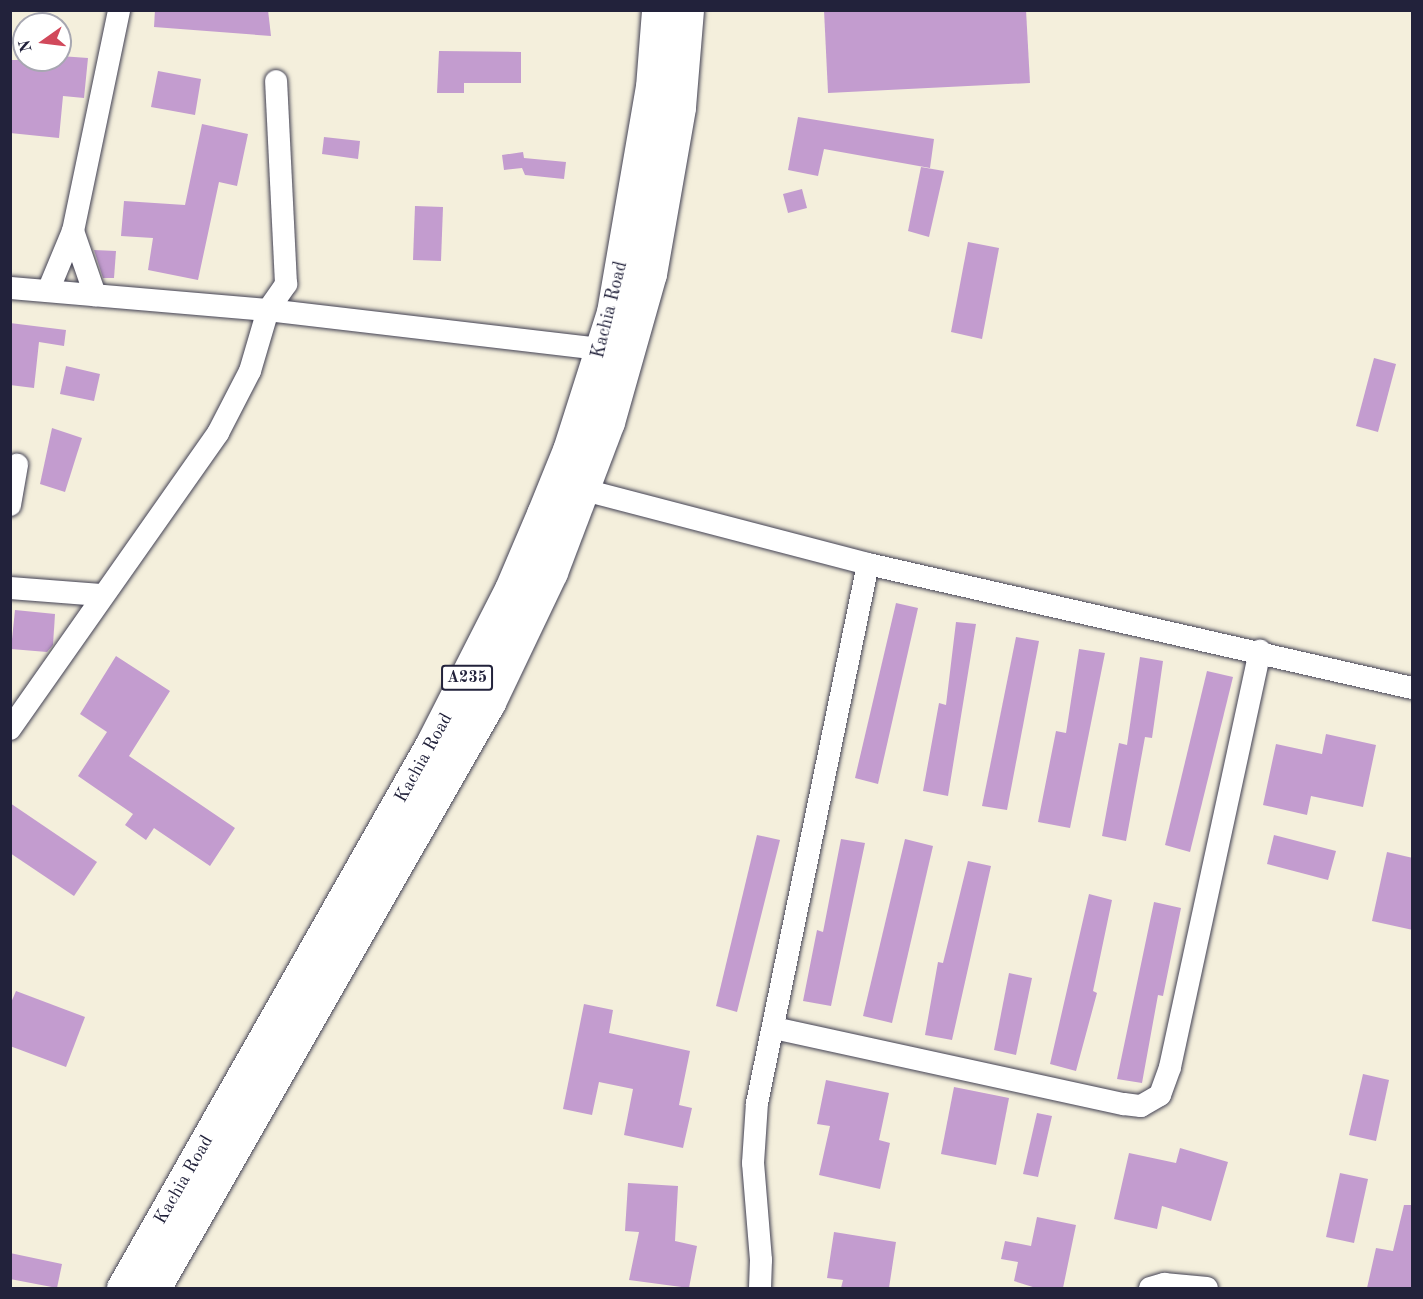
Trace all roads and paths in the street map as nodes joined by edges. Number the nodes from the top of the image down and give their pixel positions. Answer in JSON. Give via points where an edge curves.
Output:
{"nodes":[{"id":1,"x":118,"y":10,"type":"edge"},
{"id":2,"x":658,"y":10,"type":"edge"},
{"id":3,"x":687,"y":10,"type":"edge"},
{"id":4,"x":276,"y":81,"type":"dead end"},
{"id":5,"x":73,"y":231,"type":"junction"},
{"id":6,"x":10,"y":288,"type":"edge"},
{"id":7,"x":48,"y":291,"type":"junction"},
{"id":8,"x":95,"y":295,"type":"junction"},
{"id":9,"x":268,"y":310,"type":"junction"},
{"id":10,"x":602,"y":349,"type":"junction"},
{"id":11,"x":17,"y":465,"type":"dead end"},
{"id":12,"x":584,"y":490,"type":"junction"},
{"id":13,"x":10,"y":505,"type":"edge"},
{"id":14,"x":868,"y":564,"type":"junction"},
{"id":15,"x":10,"y":588,"type":"edge"},
{"id":16,"x":101,"y":595,"type":"junction"},
{"id":17,"x":1260,"y":651,"type":"junction"},
{"id":18,"x":1413,"y":688,"type":"edge"},
{"id":19,"x":10,"y":729,"type":"edge"},
{"id":20,"x":774,"y":1028,"type":"junction"},
{"id":21,"x":123,"y":1288,"type":"edge"},
{"id":22,"x":154,"y":1288,"type":"edge"},
{"id":23,"x":760,"y":1288,"type":"edge"},
{"id":24,"x":1150,"y":1288,"type":"edge"},
{"id":25,"x":1207,"y":1288,"type":"edge"}],
"edges":[{"from":1,"to":5,"type":"street"},
{"from":2,"to":10,"type":"highway","name":"Kachia Road","number":"A235","via":[[639,173],[613,312]]},
{"from":3,"to":12,"type":"highway","name":"Kachia Road","number":"A235","via":[[679,107],[650,274],[615,400]]},
{"from":4,"to":9,"type":"street","via":[[286,284]]},
{"from":5,"to":7,"type":"street"},
{"from":5,"to":8,"type":"street"},
{"from":6,"to":7,"type":"street"},
{"from":7,"to":8,"type":"street"},
{"from":8,"to":9,"type":"street"},
{"from":9,"to":10,"type":"street"},
{"from":9,"to":16,"type":"street","via":[[249,371],[218,433]]},
{"from":10,"to":21,"type":"highway","name":"Kachia Road","number":"A235","via":[[543,514],[471,671]]},
{"from":11,"to":13,"type":"street"},
{"from":12,"to":14,"type":"street"},
{"from":12,"to":22,"type":"highway","name":"Kachia Road","number":"A235","via":[[522,638],[489,702]]},
{"from":14,"to":17,"type":"street"},
{"from":14,"to":20,"type":"street"},
{"from":15,"to":16,"type":"street"},
{"from":16,"to":19,"type":"street"},
{"from":17,"to":18,"type":"street"},
{"from":17,"to":20,"type":"street","via":[[1170,1067],[1160,1095],[1141,1106],[1124,1104]]},
{"from":20,"to":23,"type":"street","via":[[757,1103],[753,1163]]},
{"from":24,"to":25,"type":"street","via":[[1164,1284]]}]}
